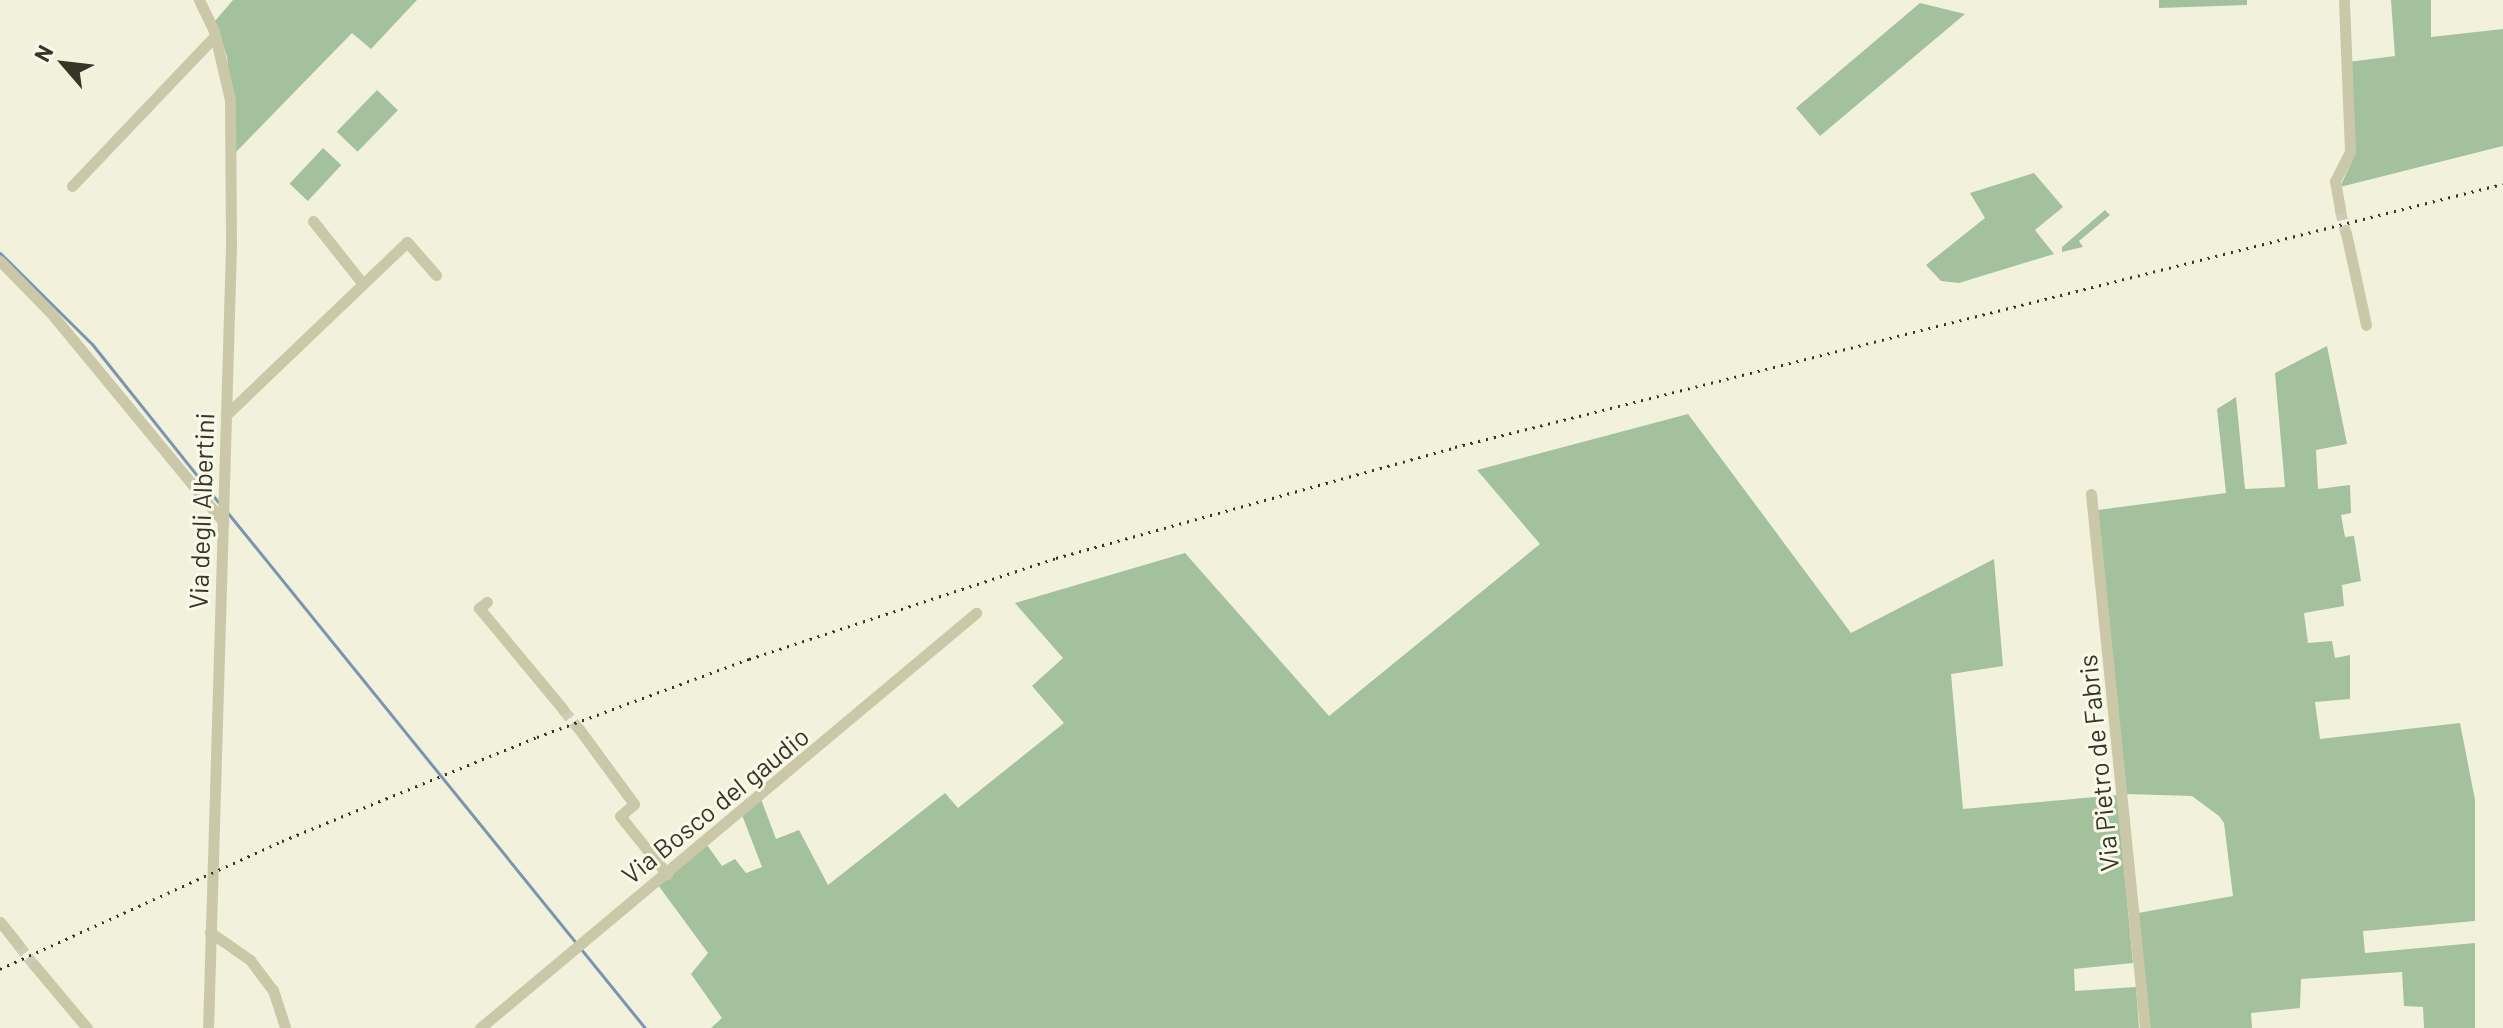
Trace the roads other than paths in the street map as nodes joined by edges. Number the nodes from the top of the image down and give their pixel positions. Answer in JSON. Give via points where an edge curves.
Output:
{"nodes":[{"id":1,"x":199,"y":0,"type":"edge"},
{"id":2,"x":2344,"y":0,"type":"edge"},
{"id":3,"x":215,"y":36,"type":"junction"},
{"id":4,"x":72,"y":186,"type":"dead end"},
{"id":5,"x":2340,"y":209,"type":"tunnel mouth"},
{"id":6,"x":313,"y":221,"type":"dead end"},
{"id":7,"x":2346,"y":233,"type":"tunnel mouth"},
{"id":8,"x":0,"y":261,"type":"edge"},
{"id":9,"x":436,"y":275,"type":"dead end"},
{"id":10,"x":363,"y":284,"type":"junction"},
{"id":11,"x":2366,"y":325,"type":"dead end"},
{"id":12,"x":226,"y":415,"type":"junction"},
{"id":13,"x":2091,"y":494,"type":"dead end"},
{"id":14,"x":223,"y":513,"type":"junction"},
{"id":15,"x":487,"y":602,"type":"dead end"},
{"id":16,"x":976,"y":613,"type":"dead end"},
{"id":17,"x":563,"y":709,"type":"tunnel mouth"},
{"id":18,"x":579,"y":729,"type":"tunnel mouth"},
{"id":19,"x":667,"y":874,"type":"junction"},
{"id":20,"x":0,"y":922,"type":"edge"},
{"id":21,"x":210,"y":932,"type":"junction"},
{"id":22,"x":18,"y":944,"type":"tunnel mouth"},
{"id":23,"x":35,"y":966,"type":"tunnel mouth"},
{"id":24,"x":87,"y":1028,"type":"edge"},
{"id":25,"x":208,"y":1028,"type":"edge"},
{"id":26,"x":285,"y":1028,"type":"edge"},
{"id":27,"x":480,"y":1028,"type":"edge"},
{"id":28,"x":2145,"y":1028,"type":"edge"}],
"edges":[{"from":1,"to":3,"type":"street","name":"Via degli Albertini"},
{"from":2,"to":5,"type":"street","via":[[2350,151],[2335,181]]},
{"from":3,"to":4,"type":"street"},
{"from":3,"to":12,"type":"street","name":"Via degli Albertini","via":[[230,100]]},
{"from":6,"to":10,"type":"street"},
{"from":7,"to":11,"type":"street"},
{"from":8,"to":14,"type":"street"},
{"from":9,"to":10,"type":"street","via":[[407,242]]},
{"from":10,"to":12,"type":"street"},
{"from":12,"to":14,"type":"street","name":"Via degli Albertini"},
{"from":13,"to":28,"type":"street","name":"Via Pietro de Fabris"},
{"from":14,"to":21,"type":"street","name":"Via degli Albertini"},
{"from":15,"to":17,"type":"street","via":[[479,608]]},
{"from":16,"to":19,"type":"street","name":"Via Bosco del gaudio"},
{"from":18,"to":19,"type":"street","via":[[634,804],[620,816]]},
{"from":19,"to":27,"type":"street","name":"Via Bosco del gaudio"},
{"from":20,"to":22,"type":"street"},
{"from":21,"to":25,"type":"street","name":"Via degli Albertini"},
{"from":21,"to":26,"type":"street","via":[[250,960],[273,990]]},
{"from":23,"to":24,"type":"street"}]}
